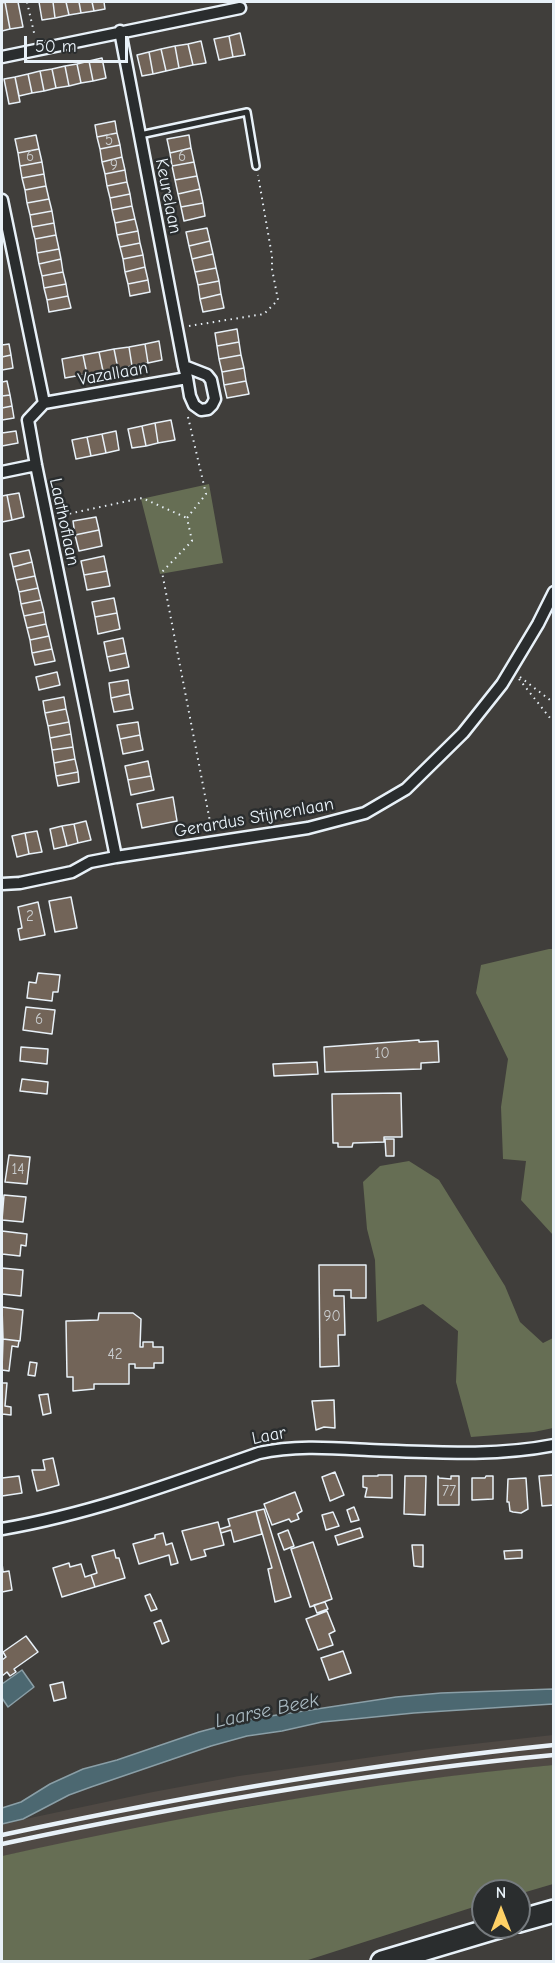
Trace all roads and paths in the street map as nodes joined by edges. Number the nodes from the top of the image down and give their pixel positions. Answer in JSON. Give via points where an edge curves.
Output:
{"nodes":[{"id":1,"x":27,"y":2,"type":"edge"},
{"id":2,"x":240,"y":8,"type":"dead end"},
{"id":3,"x":120,"y":31,"type":"junction"},
{"id":4,"x":37,"y":49,"type":"junction"},
{"id":5,"x":2,"y":57,"type":"edge"},
{"id":6,"x":140,"y":135,"type":"junction"},
{"id":7,"x":256,"y":166,"type":"joint"},
{"id":8,"x":2,"y":200,"type":"edge"},
{"id":9,"x":177,"y":329,"type":"junction"},
{"id":10,"x":184,"y":366,"type":"junction"},
{"id":11,"x":187,"y":378,"type":"junction"},
{"id":12,"x":190,"y":396,"type":"junction"},
{"id":13,"x":44,"y":403,"type":"junction"},
{"id":14,"x":36,"y":465,"type":"junction"},
{"id":15,"x":2,"y":472,"type":"edge"},
{"id":16,"x":188,"y":518,"type":"junction"},
{"id":17,"x":46,"y":519,"type":"junction"},
{"id":18,"x":554,"y":592,"type":"edge"},
{"id":19,"x":554,"y":703,"type":"edge"},
{"id":20,"x":554,"y":723,"type":"edge"},
{"id":21,"x":214,"y":844,"type":"junction"},
{"id":22,"x":116,"y":857,"type":"junction"},
{"id":23,"x":2,"y":884,"type":"edge"},
{"id":24,"x":554,"y":1445,"type":"edge"},
{"id":25,"x":2,"y":1529,"type":"edge"},
{"id":26,"x":554,"y":1911,"type":"edge"},
{"id":27,"x":531,"y":1918,"type":"edge"},
{"id":28,"x":471,"y":1936,"type":"edge"},
{"id":29,"x":382,"y":1962,"type":"edge"}],
"edges":[{"from":1,"to":4,"type":"path"},
{"from":2,"to":3,"type":"street"},
{"from":3,"to":4,"type":"street"},
{"from":3,"to":6,"type":"street","name":"Keurelaan"},
{"from":4,"to":5,"type":"street"},
{"from":6,"to":7,"type":"lane","via":[[247,112]]},
{"from":6,"to":9,"type":"street","name":"Keurelaan"},
{"from":7,"to":9,"type":"path","via":[[278,300],[264,314]]},
{"from":8,"to":13,"type":"street"},
{"from":9,"to":10,"type":"street","name":"Keurelaan"},
{"from":10,"to":11,"type":"street","name":"Keurelaan"},
{"from":10,"to":12,"type":"street","via":[[207,375],[215,399],[208,409],[201,410]]},
{"from":11,"to":12,"type":"street","name":"Keurelaan"},
{"from":11,"to":13,"type":"street","name":"Vazallaan"},
{"from":12,"to":16,"type":"path","via":[[188,418],[206,494]]},
{"from":13,"to":14,"type":"street","name":"Laathoflaan","via":[[28,420]]},
{"from":14,"to":15,"type":"street"},
{"from":14,"to":17,"type":"street","name":"Laathoflaan"},
{"from":16,"to":17,"type":"path","via":[[142,498]]},
{"from":16,"to":21,"type":"path","via":[[192,541],[162,572]]},
{"from":17,"to":22,"type":"street","name":"Laathoflaan"},
{"from":18,"to":21,"type":"street","name":"Gerardus Stijnenlaan","via":[[502,684],[463,733],[406,789],[365,813],[308,828]]},
{"from":19,"to":20,"type":"path","via":[[515,674]]},
{"from":21,"to":22,"type":"street","name":"Gerardus Stijnenlaan"},
{"from":22,"to":23,"type":"street","name":"Gerardus Stijnenlaan","via":[[90,862],[72,872]]},
{"from":24,"to":25,"type":"street","name":"Laar","via":[[456,1452],[281,1448],[108,1505]]},
{"from":26,"to":27,"type":"highway"},
{"from":28,"to":29,"type":"highway"}]}
